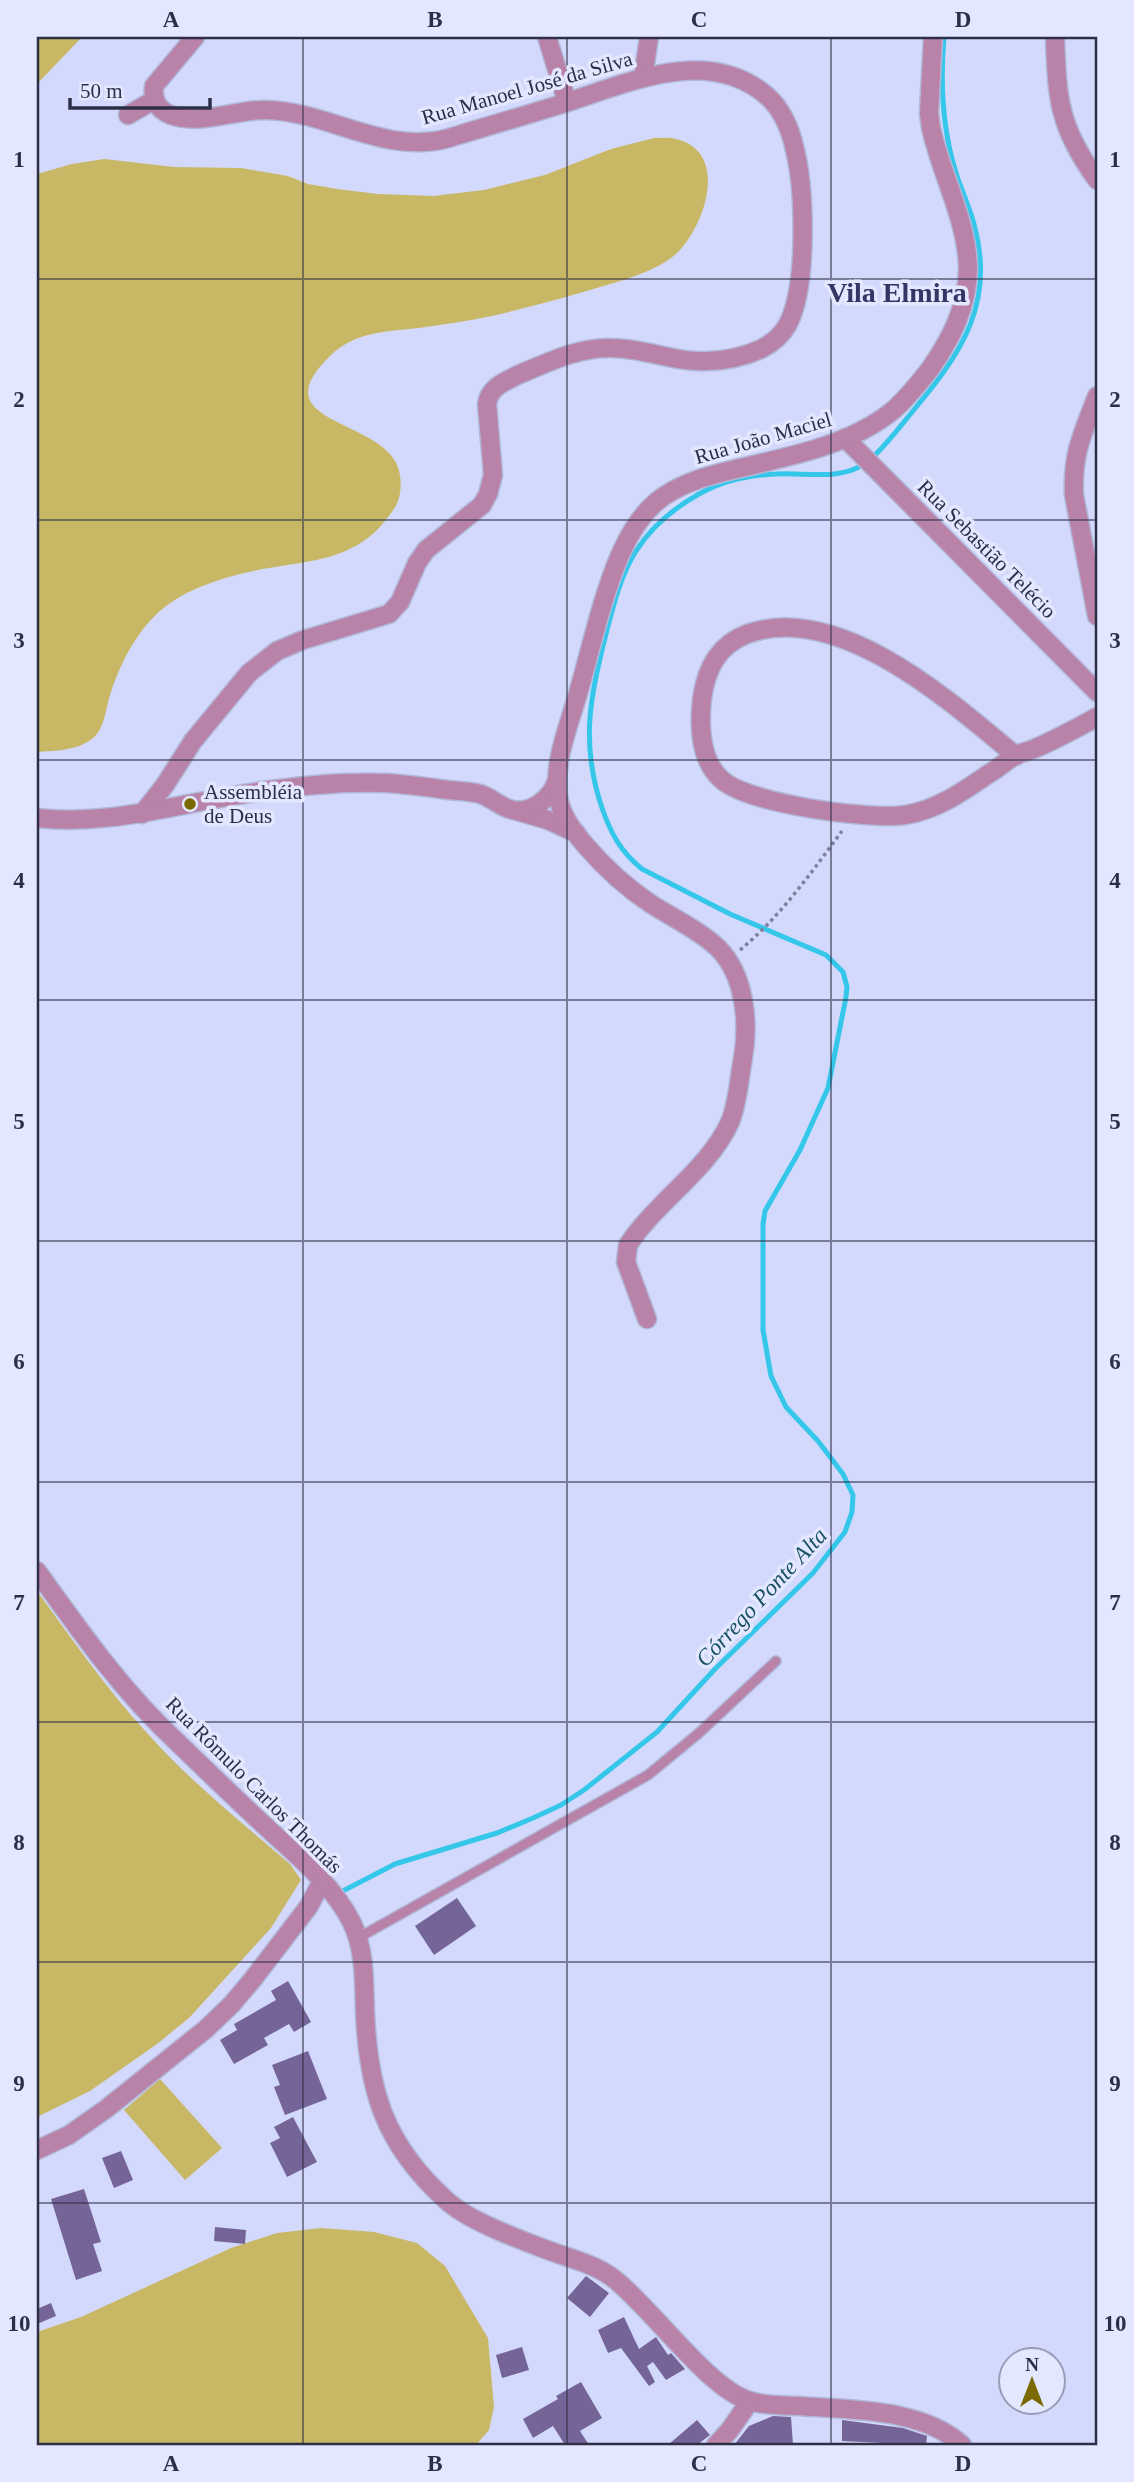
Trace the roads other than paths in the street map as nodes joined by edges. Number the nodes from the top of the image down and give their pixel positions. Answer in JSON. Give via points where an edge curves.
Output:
{"nodes":[{"id":1,"x":195,"y":37,"type":"edge"},
{"id":2,"x":547,"y":37,"type":"edge"},
{"id":3,"x":649,"y":37,"type":"edge"},
{"id":4,"x":933,"y":37,"type":"edge"},
{"id":5,"x":1055,"y":37,"type":"edge"},
{"id":6,"x":643,"y":78,"type":"junction"},
{"id":7,"x":155,"y":100,"type":"junction"},
{"id":8,"x":567,"y":102,"type":"junction"},
{"id":9,"x":128,"y":115,"type":"dead end"},
{"id":10,"x":1097,"y":180,"type":"edge"},
{"id":11,"x":1097,"y":396,"type":"edge"},
{"id":12,"x":845,"y":438,"type":"junction"},
{"id":13,"x":1097,"y":616,"type":"edge"},
{"id":14,"x":1097,"y":692,"type":"edge"},
{"id":15,"x":1097,"y":717,"type":"edge"},
{"id":16,"x":1016,"y":756,"type":"junction"},
{"id":17,"x":557,"y":779,"type":"junction"},
{"id":18,"x":511,"y":810,"type":"junction"},
{"id":19,"x":142,"y":814,"type":"junction"},
{"id":20,"x":37,"y":818,"type":"edge"},
{"id":21,"x":576,"y":833,"type":"junction"},
{"id":22,"x":647,"y":1319,"type":"dead end"},
{"id":23,"x":37,"y":1571,"type":"edge"},
{"id":24,"x":776,"y":1661,"type":"dead end"},
{"id":25,"x":321,"y":1883,"type":"junction"},
{"id":26,"x":358,"y":1938,"type":"junction"},
{"id":27,"x":37,"y":2150,"type":"edge"},
{"id":28,"x":750,"y":2401,"type":"junction"},
{"id":29,"x":716,"y":2445,"type":"edge"},
{"id":30,"x":962,"y":2445,"type":"edge"}],
"edges":[{"from":1,"to":7,"type":"street","via":[[156,82]]},
{"from":2,"to":8,"type":"street"},
{"from":3,"to":6,"type":"street"},
{"from":4,"to":12,"type":"street","name":"Rua João Maciel","via":[[929,113],[963,235],[968,265],[965,297],[947,343],[914,389],[890,413]]},
{"from":5,"to":10,"type":"street","via":[[1064,119],[1075,147]]},
{"from":6,"to":8,"type":"street","name":"Rua Manoel José da Silva"},
{"from":6,"to":19,"type":"street","name":"Rua Manoel José da Silva","via":[[683,71],[722,75],[757,89],[781,115],[794,145],[801,218],[799,288],[781,335],[753,352],[716,361],[623,348],[587,350],[500,384],[488,398],[493,475],[482,505],[426,550],[400,602],[389,614],[286,648],[249,673],[193,741]]},
{"from":7,"to":8,"type":"street","name":"Rua Manoel José da Silva","via":[[165,112],[180,117],[268,110],[413,143],[441,140]]},
{"from":7,"to":9,"type":"street"},
{"from":11,"to":13,"type":"street","via":[[1078,446],[1073,475]]},
{"from":12,"to":14,"type":"street","name":"Rua Sebastião Telécio"},
{"from":12,"to":17,"type":"street","name":"Rua João Maciel","via":[[702,478],[654,504],[628,540],[610,580]]},
{"from":15,"to":16,"type":"street"},
{"from":16,"to":16,"type":"street","via":[[960,794],[922,811],[854,814],[754,796],[720,779],[708,761],[701,712],[709,670],[720,651],[740,637],[768,629],[807,631],[854,643],[914,675]]},
{"from":17,"to":18,"type":"street","via":[[545,799],[530,808]]},
{"from":17,"to":21,"type":"street","via":[[560,807]]},
{"from":18,"to":19,"type":"street","via":[[481,794],[346,782],[285,787]]},
{"from":18,"to":21,"type":"street"},
{"from":19,"to":20,"type":"street","via":[[89,821]]},
{"from":21,"to":22,"type":"street","via":[[618,878],[709,940],[728,960],[743,1001],[746,1029],[734,1111],[714,1147],[628,1245],[626,1262]]},
{"from":23,"to":25,"type":"street","name":"Rua Rômulo Carlos Thomás","via":[[71,1620],[156,1721],[303,1860]]},
{"from":24,"to":26,"type":"lane","via":[[648,1775]]},
{"from":25,"to":26,"type":"street","name":"Rua Rômulo Carlos Thomás","via":[[342,1906]]},
{"from":25,"to":27,"type":"street","via":[[309,1906],[253,1979],[206,2029],[106,2109]]},
{"from":26,"to":28,"type":"street","name":"Rua Rômulo Carlos Thomás","via":[[372,2082],[383,2117],[407,2158],[447,2202],[467,2214],[596,2267],[614,2279],[720,2384]]},
{"from":28,"to":29,"type":"street"},
{"from":28,"to":30,"type":"street","name":"Rua Rômulo Carlos Thomás","via":[[917,2420]]}]}
